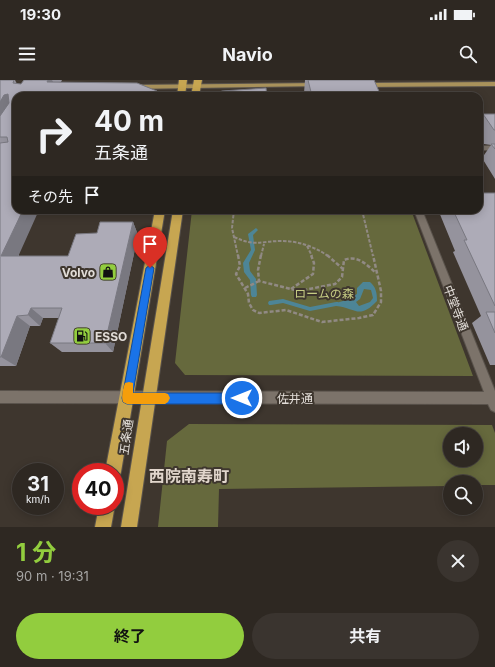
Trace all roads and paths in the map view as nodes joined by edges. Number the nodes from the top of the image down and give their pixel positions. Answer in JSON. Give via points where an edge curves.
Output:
{"nodes":[{"id":1,"x":183,"y":83,"type":"edge"},
{"id":2,"x":197,"y":83,"type":"edge"},
{"id":3,"x":495,"y":84,"type":"edge"},
{"id":4,"x":329,"y":85,"type":"edge"},
{"id":5,"x":360,"y":85,"type":"edge"},
{"id":6,"x":368,"y":85,"type":"edge"},
{"id":7,"x":125,"y":86,"type":"edge"},
{"id":8,"x":483,"y":148,"type":"edge"},
{"id":9,"x":495,"y":148,"type":"edge"},
{"id":10,"x":159,"y":214,"type":"edge"},
{"id":11,"x":177,"y":214,"type":"edge"},
{"id":12,"x":234,"y":214,"type":"edge"},
{"id":13,"x":363,"y":214,"type":"edge"},
{"id":14,"x":420,"y":214,"type":"edge"},
{"id":15,"x":234,"y":238,"type":"junction"},
{"id":16,"x":264,"y":244,"type":"junction"},
{"id":17,"x":307,"y":246,"type":"junction"},
{"id":18,"x":343,"y":269,"type":"junction"},
{"id":19,"x":377,"y":274,"type":"junction"},
{"id":20,"x":259,"y":281,"type":"junction"},
{"id":21,"x":245,"y":288,"type":"junction"},
{"id":22,"x":291,"y":289,"type":"junction"},
{"id":23,"x":0,"y":397,"type":"edge"},
{"id":24,"x":127,"y":398,"type":"junction"},
{"id":25,"x":148,"y":398,"type":"junction"},
{"id":26,"x":494,"y":401,"type":"edge"},
{"id":27,"x":115,"y":463,"type":"edge"},
{"id":28,"x":105,"y":515,"type":"edge"},
{"id":29,"x":103,"y":527,"type":"edge"},
{"id":30,"x":129,"y":527,"type":"edge"}],
"edges":[{"from":1,"to":2,"type":"main road"},
{"from":1,"to":7,"type":"main road"},
{"from":2,"to":4,"type":"main road"},
{"from":3,"to":6,"type":"main road"},
{"from":5,"to":6,"type":"main road"},
{"from":8,"to":9,"type":"street"},
{"from":10,"to":24,"type":"highway","name":"五条通"},
{"from":11,"to":25,"type":"highway","name":"五条通"},
{"from":12,"to":15,"type":"path"},
{"from":13,"to":19,"type":"path"},
{"from":14,"to":26,"type":"street","name":"中堂寺通"},
{"from":15,"to":16,"type":"path","via":[[251,245]]},
{"from":15,"to":21,"type":"path","via":[[240,266],[236,274]]},
{"from":16,"to":17,"type":"path","via":[[282,241]]},
{"from":16,"to":20,"type":"path","via":[[258,270]]},
{"from":17,"to":18,"type":"path","via":[[318,249]]},
{"from":17,"to":22,"type":"path","via":[[315,268],[313,274]]},
{"from":18,"to":19,"type":"path","via":[[344,260],[352,256],[360,258]]},
{"from":18,"to":22,"type":"path","via":[[342,277],[335,284],[325,284],[298,292]]},
{"from":19,"to":21,"type":"path","via":[[381,302],[377,311],[359,318],[322,322],[286,310],[258,313],[249,304]]},
{"from":20,"to":21,"type":"path"},
{"from":20,"to":22,"type":"path"},
{"from":23,"to":24,"type":"street","name":"佐井通"},
{"from":24,"to":25,"type":"street","name":"佐井通"},
{"from":24,"to":27,"type":"highway","name":"五条通"},
{"from":25,"to":26,"type":"street","name":"佐井通"},
{"from":25,"to":30,"type":"highway","name":"五条通"},
{"from":28,"to":29,"type":"highway"}]}
